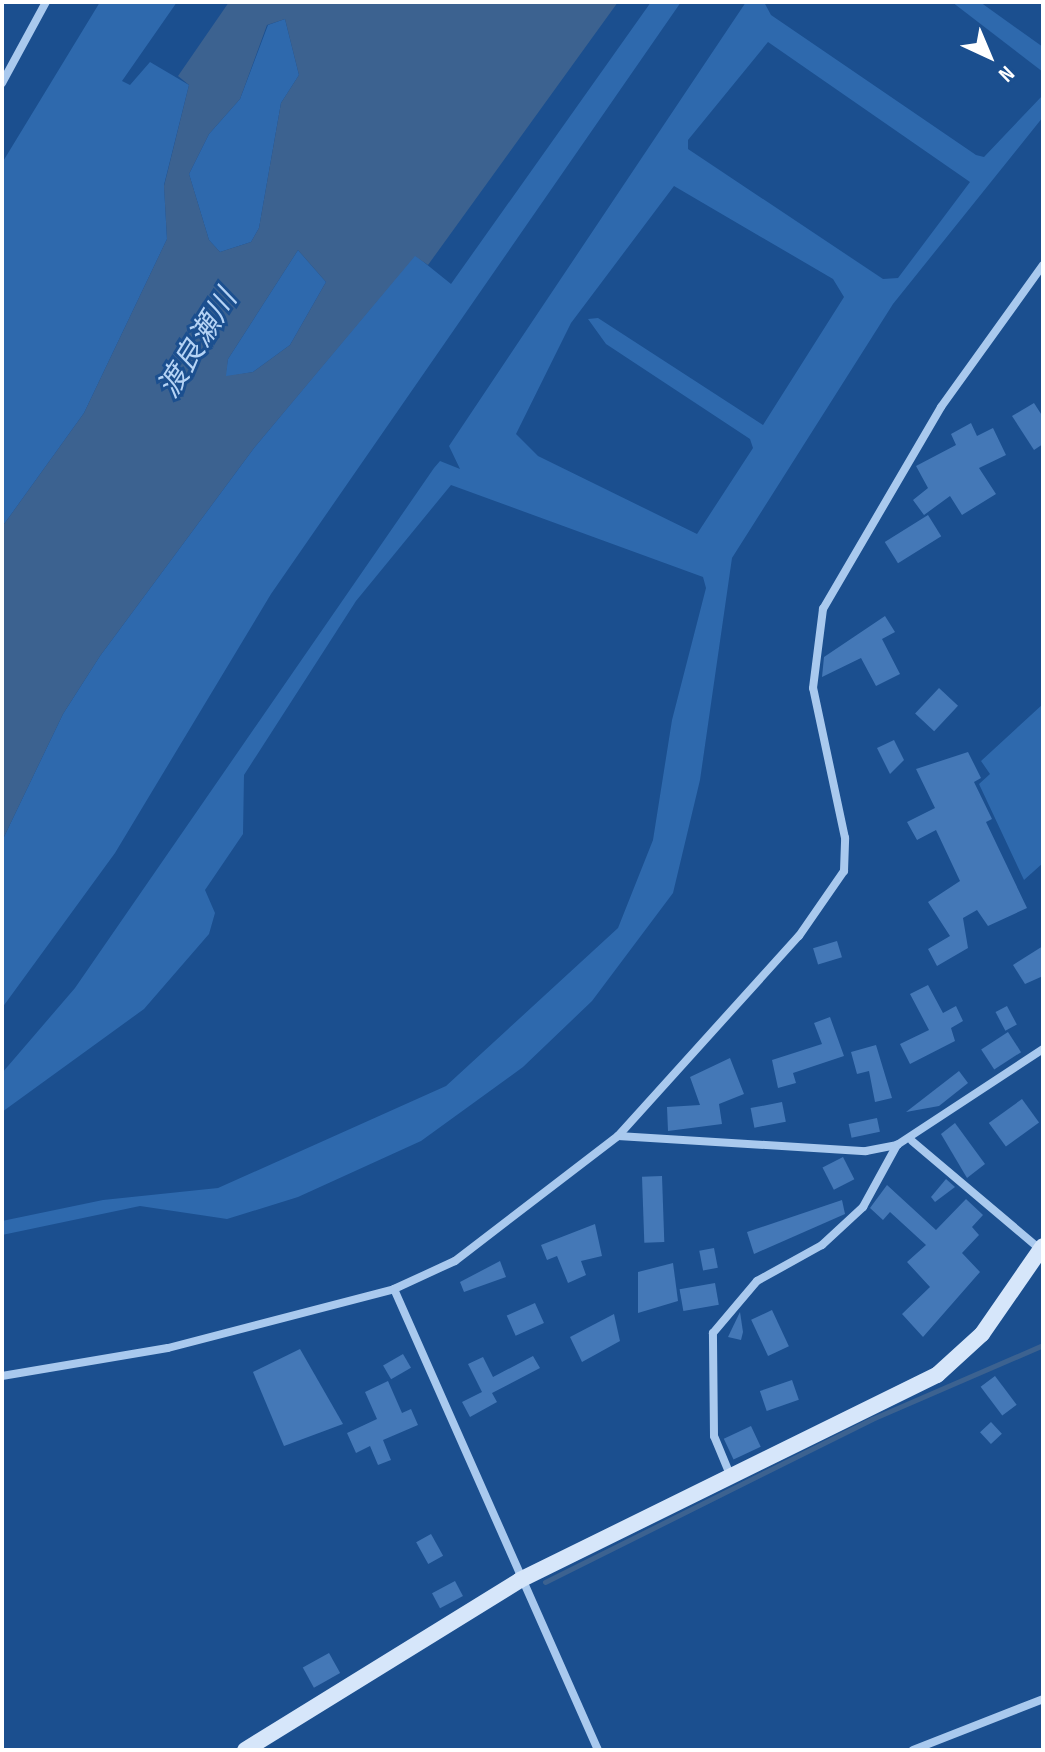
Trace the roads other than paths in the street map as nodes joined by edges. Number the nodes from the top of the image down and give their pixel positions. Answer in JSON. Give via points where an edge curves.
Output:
{"nodes":[{"id":1,"x":46,"y":2,"type":"edge"},
{"id":2,"x":2,"y":83,"type":"edge"},
{"id":3,"x":1043,"y":265,"type":"edge"},
{"id":4,"x":1043,"y":1049,"type":"edge"},
{"id":5,"x":618,"y":1136,"type":"junction"},
{"id":6,"x":912,"y":1141,"type":"junction"},
{"id":7,"x":897,"y":1145,"type":"junction"},
{"id":8,"x":1042,"y":1248,"type":"edge"},
{"id":9,"x":394,"y":1289,"type":"junction"},
{"id":10,"x":2,"y":1376,"type":"edge"},
{"id":11,"x":731,"y":1477,"type":"junction"},
{"id":12,"x":520,"y":1580,"type":"junction"},
{"id":13,"x":1043,"y":1699,"type":"edge"},
{"id":14,"x":245,"y":1750,"type":"edge"},
{"id":15,"x":598,"y":1750,"type":"edge"},
{"id":16,"x":913,"y":1750,"type":"edge"}],
"edges":[{"from":1,"to":2,"type":"street"},
{"from":3,"to":5,"type":"street","via":[[941,407],[823,609],[811,673],[848,854],[844,871],[799,936]]},
{"from":4,"to":6,"type":"street"},
{"from":5,"to":7,"type":"street","via":[[866,1151]]},
{"from":5,"to":9,"type":"street","via":[[455,1261]]},
{"from":6,"to":7,"type":"street"},
{"from":6,"to":8,"type":"street"},
{"from":7,"to":11,"type":"street","via":[[863,1207],[822,1245],[757,1281],[713,1333],[714,1436]]},
{"from":8,"to":11,"type":"street","via":[[982,1334],[937,1375]]},
{"from":9,"to":10,"type":"street","via":[[168,1348]]},
{"from":9,"to":12,"type":"street"},
{"from":11,"to":12,"type":"street"},
{"from":12,"to":14,"type":"street"},
{"from":12,"to":15,"type":"street"},
{"from":13,"to":16,"type":"street"}]}
